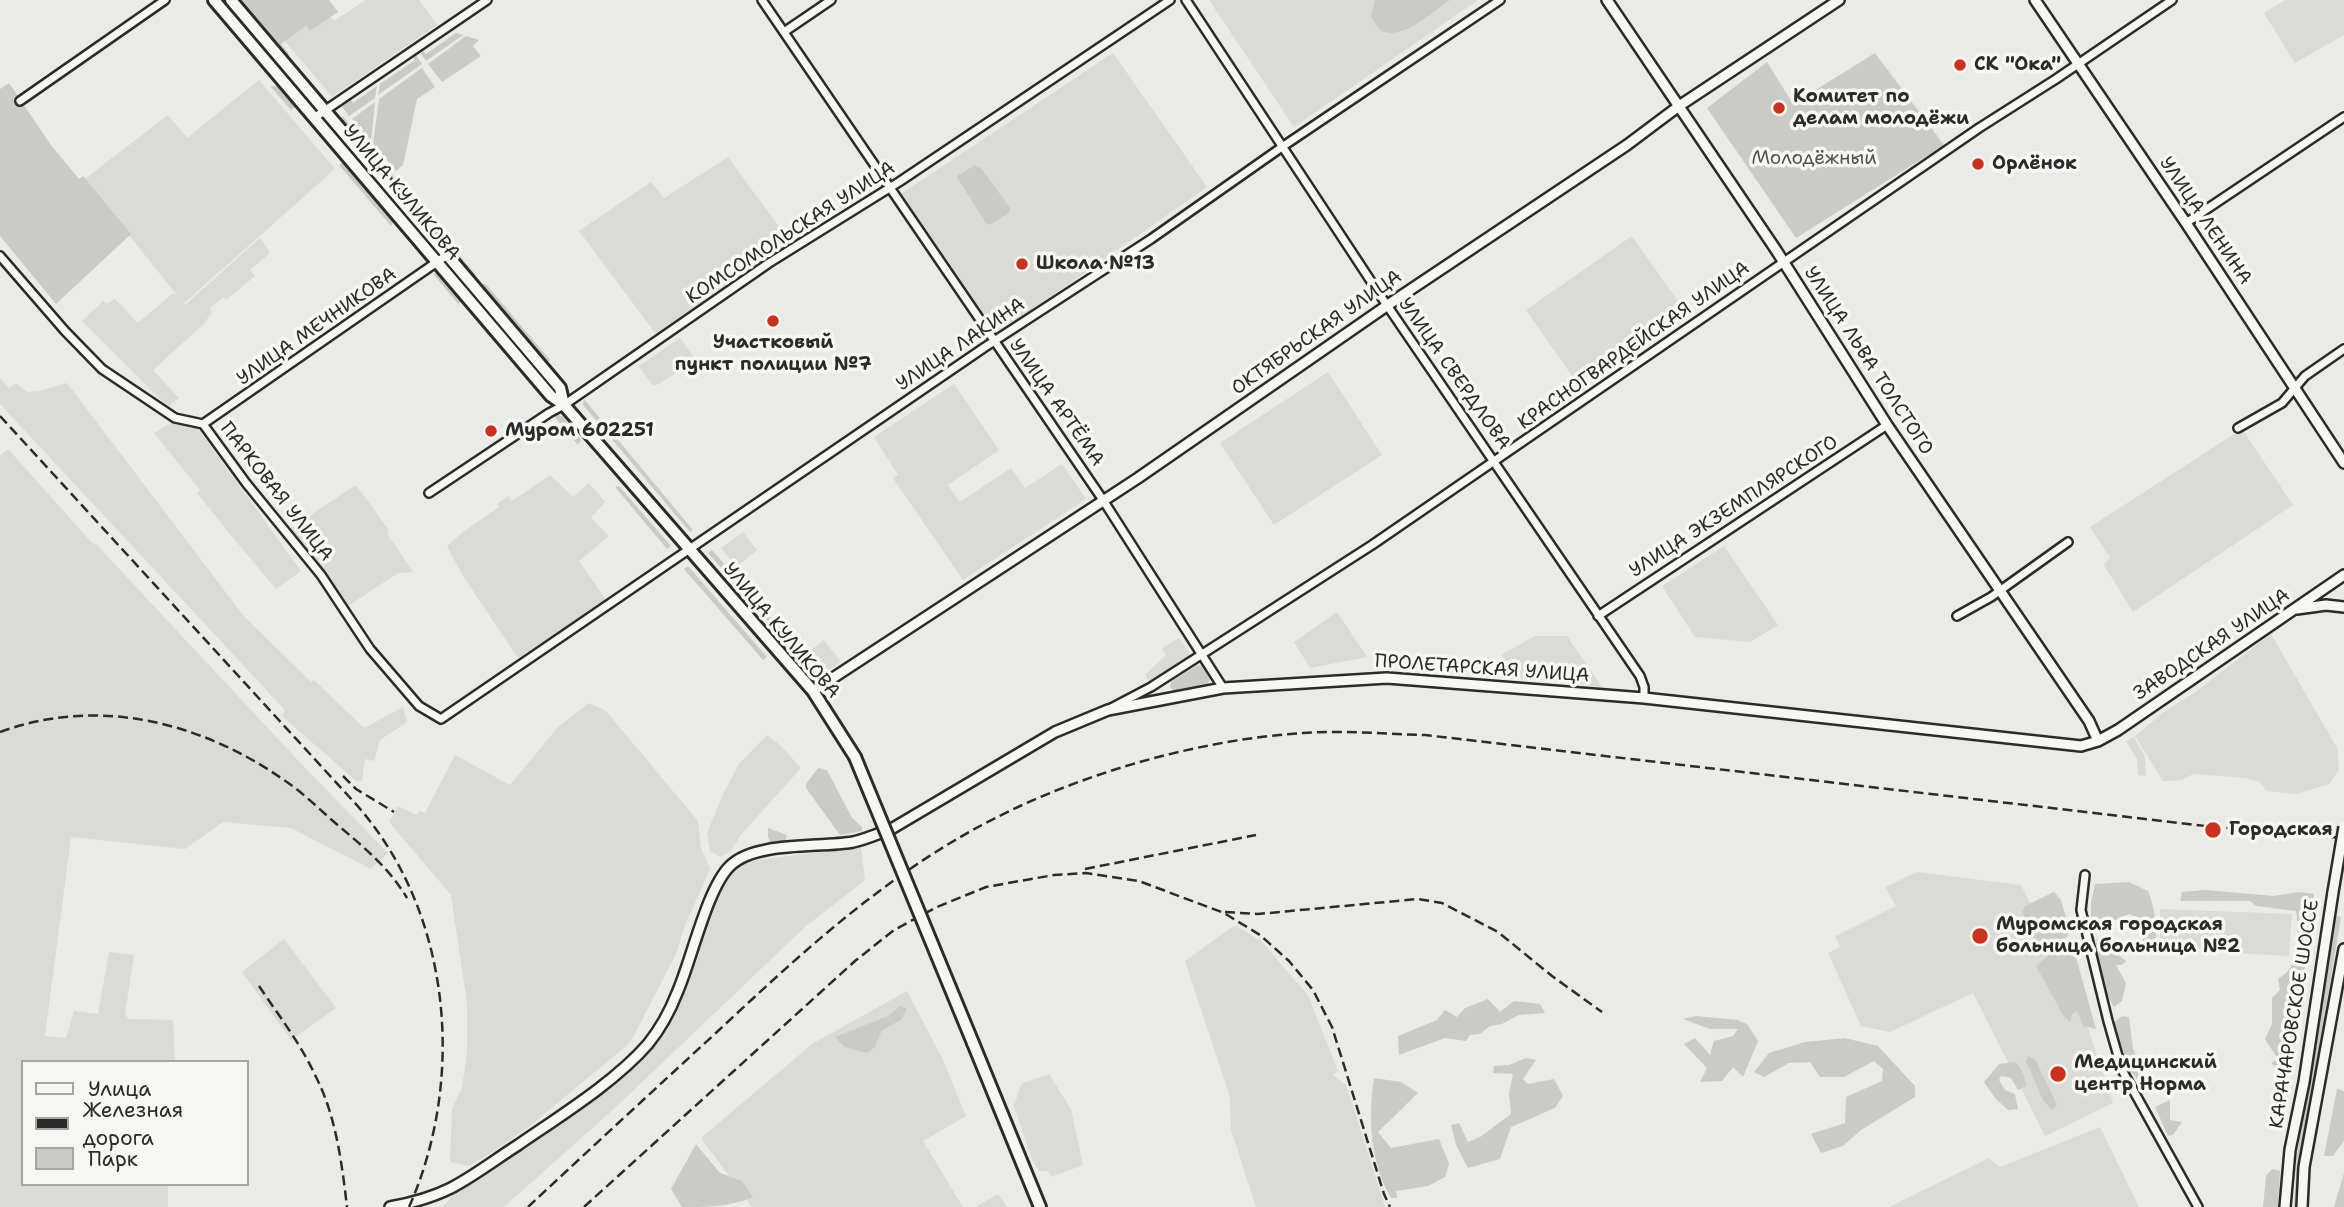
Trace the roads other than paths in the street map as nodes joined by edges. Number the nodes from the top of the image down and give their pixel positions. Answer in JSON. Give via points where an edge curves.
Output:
{"nodes":[{"id":1,"x":164,"y":0,"type":"edge"},
{"id":2,"x":214,"y":0,"type":"edge"},
{"id":3,"x":231,"y":0,"type":"edge"},
{"id":4,"x":487,"y":0,"type":"edge"},
{"id":5,"x":762,"y":0,"type":"edge"},
{"id":6,"x":831,"y":0,"type":"edge"},
{"id":7,"x":1170,"y":0,"type":"edge"},
{"id":8,"x":1186,"y":0,"type":"edge"},
{"id":9,"x":1500,"y":0,"type":"edge"},
{"id":10,"x":1607,"y":0,"type":"edge"},
{"id":11,"x":1839,"y":0,"type":"edge"},
{"id":12,"x":2035,"y":0,"type":"edge"},
{"id":13,"x":2172,"y":0,"type":"edge"},
{"id":14,"x":784,"y":32,"type":"junction"},
{"id":15,"x":2078,"y":63,"type":"junction"},
{"id":16,"x":20,"y":101,"type":"dead end"},
{"id":17,"x":1679,"y":106,"type":"junction"},
{"id":18,"x":319,"y":115,"type":"junction"},
{"id":19,"x":2344,"y":117,"type":"edge"},
{"id":20,"x":1282,"y":147,"type":"junction"},
{"id":21,"x":890,"y":187,"type":"junction"},
{"id":22,"x":2186,"y":223,"type":"junction"},
{"id":23,"x":447,"y":255,"type":"junction"},
{"id":24,"x":0,"y":256,"type":"edge"},
{"id":25,"x":437,"y":262,"type":"junction"},
{"id":26,"x":1783,"y":262,"type":"junction"},
{"id":27,"x":1387,"y":305,"type":"junction"},
{"id":28,"x":994,"y":341,"type":"junction"},
{"id":29,"x":2344,"y":349,"type":"edge"},
{"id":30,"x":2294,"y":388,"type":"junction"},
{"id":31,"x":564,"y":405,"type":"junction"},
{"id":32,"x":203,"y":424,"type":"junction"},
{"id":33,"x":1887,"y":425,"type":"junction"},
{"id":34,"x":2238,"y":428,"type":"dead end"},
{"id":35,"x":1495,"y":461,"type":"junction"},
{"id":36,"x":2344,"y":463,"type":"edge"},
{"id":37,"x":429,"y":493,"type":"dead end"},
{"id":38,"x":1103,"y":500,"type":"junction"},
{"id":39,"x":2068,"y":542,"type":"dead end"},
{"id":40,"x":690,"y":549,"type":"junction"},
{"id":41,"x":2344,"y":575,"type":"edge"},
{"id":42,"x":1999,"y":590,"type":"junction"},
{"id":43,"x":2344,"y":607,"type":"edge"},
{"id":44,"x":2295,"y":610,"type":"junction"},
{"id":45,"x":1598,"y":615,"type":"junction"},
{"id":46,"x":1957,"y":616,"type":"dead end"},
{"id":47,"x":1202,"y":656,"type":"junction"},
{"id":48,"x":1223,"y":688,"type":"junction"},
{"id":49,"x":813,"y":691,"type":"junction"},
{"id":50,"x":1644,"y":698,"type":"junction"},
{"id":51,"x":1108,"y":710,"type":"junction"},
{"id":52,"x":441,"y":719,"type":"joint"},
{"id":53,"x":2098,"y":741,"type":"junction"},
{"id":54,"x":2344,"y":827,"type":"edge"},
{"id":55,"x":2085,"y":875,"type":"dead end"},
{"id":56,"x":2344,"y":949,"type":"edge"},
{"id":57,"x":390,"y":1207,"type":"edge"},
{"id":58,"x":1040,"y":1207,"type":"edge"},
{"id":59,"x":2198,"y":1207,"type":"edge"},
{"id":60,"x":2285,"y":1207,"type":"edge"},
{"id":61,"x":2302,"y":1207,"type":"edge"}],
"edges":[{"from":1,"to":16,"type":"street"},
{"from":2,"to":18,"type":"main road","name":"УЛИЦА КУЛИКОВА"},
{"from":3,"to":18,"type":"main road","name":"УЛИЦА КУЛИКОВА"},
{"from":4,"to":18,"type":"street"},
{"from":5,"to":14,"type":"street","name":"УЛИЦА АРТЁМА"},
{"from":6,"to":14,"type":"street"},
{"from":7,"to":21,"type":"street","name":"КОМСОМОЛЬСКАЯ УЛИЦА"},
{"from":8,"to":20,"type":"street","name":"УЛИЦА СВЕРДЛОВА"},
{"from":9,"to":20,"type":"street","name":"УЛИЦА ЛАКИНА"},
{"from":10,"to":17,"type":"street","name":"УЛИЦА ЛЬВА ТОЛСТОГО"},
{"from":11,"to":17,"type":"street","name":"ОКТЯБРЬСКАЯ УЛИЦА"},
{"from":12,"to":15,"type":"street","name":"УЛИЦА ЛЕНИНА"},
{"from":13,"to":15,"type":"street","name":"КРАСНОГВАРДЕЙСКАЯ УЛИЦА"},
{"from":14,"to":21,"type":"street","name":"УЛИЦА АРТЁМА"},
{"from":15,"to":22,"type":"street","name":"УЛИЦА ЛЕНИНА"},
{"from":15,"to":26,"type":"street","name":"КРАСНОГВАРДЕЙСКАЯ УЛИЦА"},
{"from":17,"to":26,"type":"street","name":"УЛИЦА ЛЬВА ТОЛСТОГО"},
{"from":17,"to":27,"type":"street","name":"ОКТЯБРЬСКАЯ УЛИЦА"},
{"from":18,"to":23,"type":"main road","name":"УЛИЦА КУЛИКОВА"},
{"from":18,"to":25,"type":"main road","name":"УЛИЦА КУЛИКОВА"},
{"from":19,"to":22,"type":"street"},
{"from":20,"to":27,"type":"street","name":"УЛИЦА СВЕРДЛОВА"},
{"from":20,"to":28,"type":"street","name":"УЛИЦА ЛАКИНА"},
{"from":21,"to":28,"type":"street","name":"УЛИЦА АРТЁМА"},
{"from":21,"to":31,"type":"street","name":"КОМСОМОЛЬСКАЯ УЛИЦА","via":[[769,263]]},
{"from":22,"to":30,"type":"street","name":"УЛИЦА ЛЕНИНА"},
{"from":23,"to":25,"type":"street","name":"УЛИЦА МЕЧНИКОВА"},
{"from":23,"to":31,"type":"main road","name":"УЛИЦА КУЛИКОВА","via":[[560,388]]},
{"from":24,"to":32,"type":"street","name":"ПАРКОВАЯ УЛИЦА","via":[[102,369],[175,418]]},
{"from":25,"to":31,"type":"main road","name":"УЛИЦА КУЛИКОВА","via":[[551,396]]},
{"from":25,"to":32,"type":"street","name":"УЛИЦА МЕЧНИКОВА"},
{"from":26,"to":33,"type":"street","name":"УЛИЦА ЛЬВА ТОЛСТОГО"},
{"from":26,"to":35,"type":"street","name":"КРАСНОГВАРДЕЙСКАЯ УЛИЦА"},
{"from":27,"to":35,"type":"street","name":"УЛИЦА СВЕРДЛОВА"},
{"from":27,"to":38,"type":"street","name":"ОКТЯБРЬСКАЯ УЛИЦА"},
{"from":28,"to":38,"type":"street","name":"УЛИЦА АРТЁМА"},
{"from":28,"to":40,"type":"street","name":"УЛИЦА ЛАКИНА"},
{"from":29,"to":30,"type":"street"},
{"from":30,"to":34,"type":"street","via":[[2282,403]]},
{"from":30,"to":36,"type":"street","name":"УЛИЦА ЛЕНИНА"},
{"from":31,"to":37,"type":"street","name":"КОМСОМОЛЬСКАЯ УЛИЦА"},
{"from":31,"to":40,"type":"main road","name":"УЛИЦА КУЛИКОВА"},
{"from":32,"to":52,"type":"street","name":"ПАРКОВАЯ УЛИЦА","via":[[321,575],[370,649],[419,706]]},
{"from":33,"to":42,"type":"street","name":"УЛИЦА ЛЬВА ТОЛСТОГО"},
{"from":33,"to":45,"type":"street","name":"УЛИЦА ЭКЗЕМПЛЯРСКОГО"},
{"from":35,"to":45,"type":"street","name":"УЛИЦА СВЕРДЛОВА"},
{"from":35,"to":47,"type":"street","name":"КРАСНОГВАРДЕЙСКАЯ УЛИЦА"},
{"from":38,"to":47,"type":"street","name":"УЛИЦА АРТЁМА"},
{"from":38,"to":49,"type":"street","name":"ОКТЯБРЬСКАЯ УЛИЦА"},
{"from":39,"to":42,"type":"street"},
{"from":40,"to":49,"type":"main road","name":"УЛИЦА КУЛИКОВА"},
{"from":40,"to":52,"type":"street","name":"УЛИЦА ЛАКИНА"},
{"from":41,"to":44,"type":"street","name":"ЗАВОДСКАЯ УЛИЦА"},
{"from":42,"to":46,"type":"street"},
{"from":42,"to":53,"type":"street","name":"УЛИЦА ЛЬВА ТОЛСТОГО"},
{"from":43,"to":44,"type":"street"},
{"from":44,"to":53,"type":"street","name":"ЗАВОДСКАЯ УЛИЦА"},
{"from":45,"to":50,"type":"street","name":"УЛИЦА СВЕРДЛОВА","via":[[1640,676]]},
{"from":47,"to":48,"type":"street","name":"УЛИЦА АРТЁМА"},
{"from":47,"to":51,"type":"street","name":"КРАСНОГВАРДЕЙСКАЯ УЛИЦА"},
{"from":48,"to":50,"type":"street","name":"ПРОЛЕТАРСКАЯ УЛИЦА","via":[[1387,678]]},
{"from":48,"to":51,"type":"street","name":"ПРОЛЕТАРСКАЯ УЛИЦА"},
{"from":49,"to":58,"type":"main road","name":"УЛИЦА КУЛИКОВА","bridge":true,"via":[[855,757]]},
{"from":50,"to":53,"type":"street","name":"ПРОЛЕТАРСКАЯ УЛИЦА","via":[[2074,746]]},
{"from":51,"to":57,"type":"street","name":"ПРОЛЕТАРСКАЯ УЛИЦА","via":[[1055,732],[893,828],[854,842],[767,851],[738,860],[717,886],[678,992],[641,1051],[570,1109],[452,1187]]},
{"from":54,"to":60,"type":"street","name":"КАРАЧАРОВСКОЕ ШОССЕ","bridge":true,"via":[[2290,1150]]},
{"from":55,"to":59,"type":"street","via":[[2081,910],[2122,1070]]},
{"from":56,"to":61,"type":"street","name":"КАРАЧАРОВСКОЕ ШОССЕ","via":[[2304,1167]]}]}
